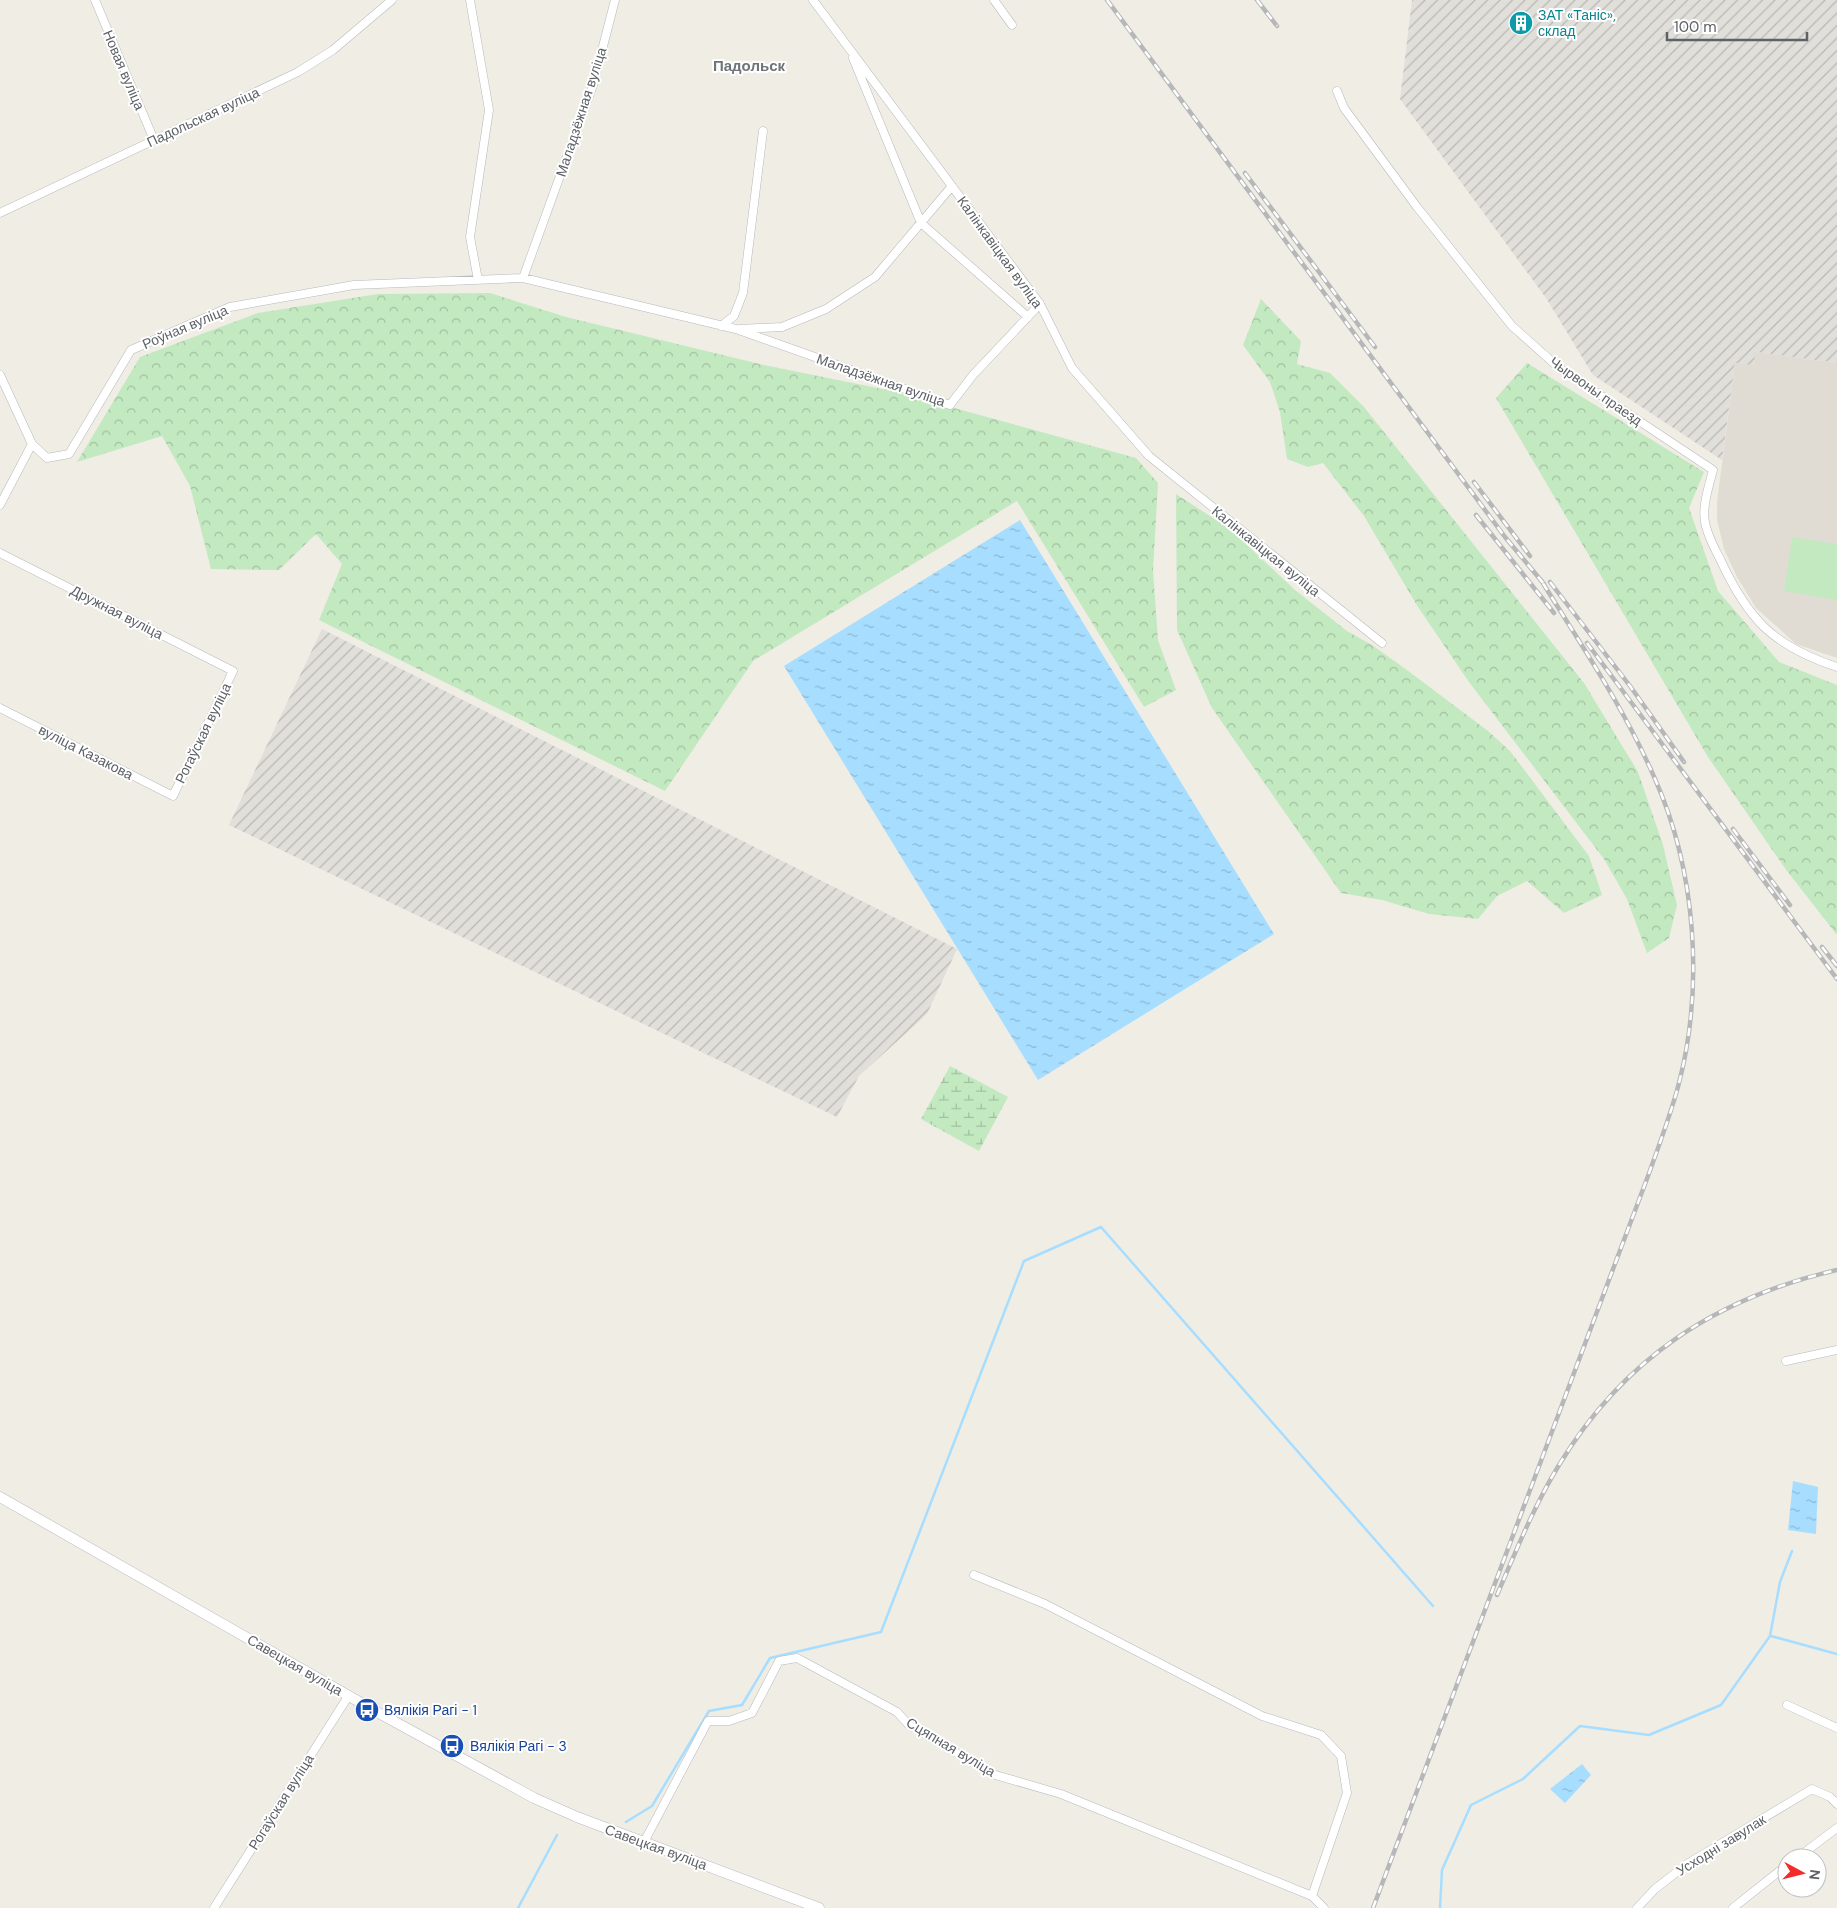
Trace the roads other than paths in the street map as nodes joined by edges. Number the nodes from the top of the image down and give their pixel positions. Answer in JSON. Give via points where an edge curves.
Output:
{"nodes":[{"id":1,"x":95,"y":0,"type":"edge"},
{"id":2,"x":392,"y":0,"type":"edge"},
{"id":3,"x":470,"y":0,"type":"edge"},
{"id":4,"x":615,"y":0,"type":"edge"},
{"id":5,"x":813,"y":0,"type":"edge"},
{"id":6,"x":994,"y":0,"type":"edge"},
{"id":7,"x":1012,"y":25,"type":"dead end"},
{"id":8,"x":849,"y":48,"type":"junction"},
{"id":9,"x":1337,"y":91,"type":"dead end"},
{"id":10,"x":763,"y":131,"type":"dead end"},
{"id":11,"x":154,"y":140,"type":"junction"},
{"id":12,"x":952,"y":186,"type":"junction"},
{"id":13,"x":0,"y":214,"type":"edge"},
{"id":14,"x":921,"y":223,"type":"junction"},
{"id":15,"x":523,"y":278,"type":"junction"},
{"id":16,"x":478,"y":280,"type":"junction"},
{"id":17,"x":1040,"y":304,"type":"junction"},
{"id":18,"x":1028,"y":317,"type":"junction"},
{"id":19,"x":721,"y":326,"type":"junction"},
{"id":20,"x":736,"y":329,"type":"junction"},
{"id":21,"x":0,"y":375,"type":"edge"},
{"id":22,"x":32,"y":444,"type":"junction"},
{"id":23,"x":0,"y":505,"type":"edge"},
{"id":24,"x":0,"y":553,"type":"edge"},
{"id":25,"x":1382,"y":643,"type":"dead end"},
{"id":26,"x":1837,"y":667,"type":"edge"},
{"id":27,"x":234,"y":671,"type":"joint"},
{"id":28,"x":0,"y":708,"type":"edge"},
{"id":29,"x":173,"y":796,"type":"joint"},
{"id":30,"x":1837,"y":1350,"type":"edge"},
{"id":31,"x":1786,"y":1361,"type":"dead end"},
{"id":32,"x":0,"y":1497,"type":"edge"},
{"id":33,"x":974,"y":1575,"type":"dead end"},
{"id":34,"x":349,"y":1695,"type":"junction"},
{"id":35,"x":1787,"y":1704,"type":"dead end"},
{"id":36,"x":1837,"y":1728,"type":"edge"},
{"id":37,"x":1837,"y":1804,"type":"edge"},
{"id":38,"x":1837,"y":1828,"type":"edge"},
{"id":39,"x":644,"y":1842,"type":"junction"},
{"id":40,"x":1810,"y":1848,"type":"edge"},
{"id":41,"x":1777,"y":1874,"type":"edge"},
{"id":42,"x":1312,"y":1896,"type":"junction"},
{"id":43,"x":214,"y":1908,"type":"edge"},
{"id":44,"x":819,"y":1908,"type":"edge"},
{"id":45,"x":1324,"y":1908,"type":"edge"},
{"id":46,"x":1637,"y":1908,"type":"edge"},
{"id":47,"x":1733,"y":1908,"type":"edge"}],
"edges":[{"from":1,"to":11,"type":"street","name":"Новая вуліца"},
{"from":2,"to":11,"type":"street","name":"Падольская вуліца","via":[[333,50],[298,72]]},
{"from":3,"to":16,"type":"street","via":[[489,110],[470,237]]},
{"from":4,"to":15,"type":"street","name":"Маладзёжная вуліца","via":[[593,85]]},
{"from":5,"to":8,"type":"street","name":"Калінкавіцкая вуліца"},
{"from":6,"to":7,"type":"street"},
{"from":8,"to":12,"type":"street","name":"Калінкавіцкая вуліца"},
{"from":8,"to":14,"type":"street"},
{"from":9,"to":26,"type":"street","name":"Чырвоны праезд","via":[[1344,108],[1417,207],[1512,326],[1558,367],[1713,470],[1706,497],[1705,522],[1736,590],[1752,615],[1788,646]]},
{"from":10,"to":19,"type":"street","via":[[743,293],[734,316]]},
{"from":11,"to":13,"type":"street","name":"Падольская вуліца"},
{"from":12,"to":14,"type":"street"},
{"from":12,"to":17,"type":"street","name":"Калінкавіцкая вуліца"},
{"from":14,"to":18,"type":"street"},
{"from":14,"to":20,"type":"street","via":[[875,277],[826,309],[782,328]]},
{"from":15,"to":16,"type":"street","name":"Маладзёжная вуліца"},
{"from":15,"to":19,"type":"street","name":"Маладзёжная вуліца"},
{"from":16,"to":22,"type":"street","name":"Роўная вуліца","via":[[354,285],[230,307],[132,350],[69,454],[47,458]]},
{"from":17,"to":18,"type":"street"},
{"from":17,"to":25,"type":"street","name":"Калінкавіцкая вуліца","via":[[1072,368],[1148,456]]},
{"from":18,"to":20,"type":"street","name":"Маладзёжная вуліца","via":[[973,375],[950,405]]},
{"from":19,"to":20,"type":"street","name":"Маладзёжная вуліца"},
{"from":21,"to":22,"type":"street"},
{"from":22,"to":23,"type":"street"},
{"from":24,"to":27,"type":"street","name":"Дружная вуліца"},
{"from":27,"to":29,"type":"street","name":"Рогаўская вуліца"},
{"from":28,"to":29,"type":"street","name":"вуліца Казакова"},
{"from":30,"to":31,"type":"street"},
{"from":32,"to":34,"type":"main road","name":"Савецкая вуліца"},
{"from":33,"to":42,"type":"street","via":[[1045,1604],[1262,1716],[1321,1735],[1341,1756],[1347,1793]]},
{"from":34,"to":39,"type":"main road","name":"Савецкая вуліца","via":[[534,1798]]},
{"from":34,"to":43,"type":"street","name":"Рогаўская вуліца"},
{"from":35,"to":36,"type":"street"},
{"from":37,"to":46,"type":"street","name":"Усходні завулак","via":[[1812,1789],[1687,1864]]},
{"from":38,"to":40,"type":"street"},
{"from":39,"to":42,"type":"street","name":"Сцяпная вуліца","via":[[708,1721],[729,1721],[752,1713],[779,1661],[797,1658],[897,1712],[908,1724],[992,1774],[1061,1794]]},
{"from":39,"to":44,"type":"main road","name":"Савецкая вуліца"},
{"from":41,"to":47,"type":"street"},
{"from":42,"to":45,"type":"street","name":"Сцяпная вуліца"}]}
